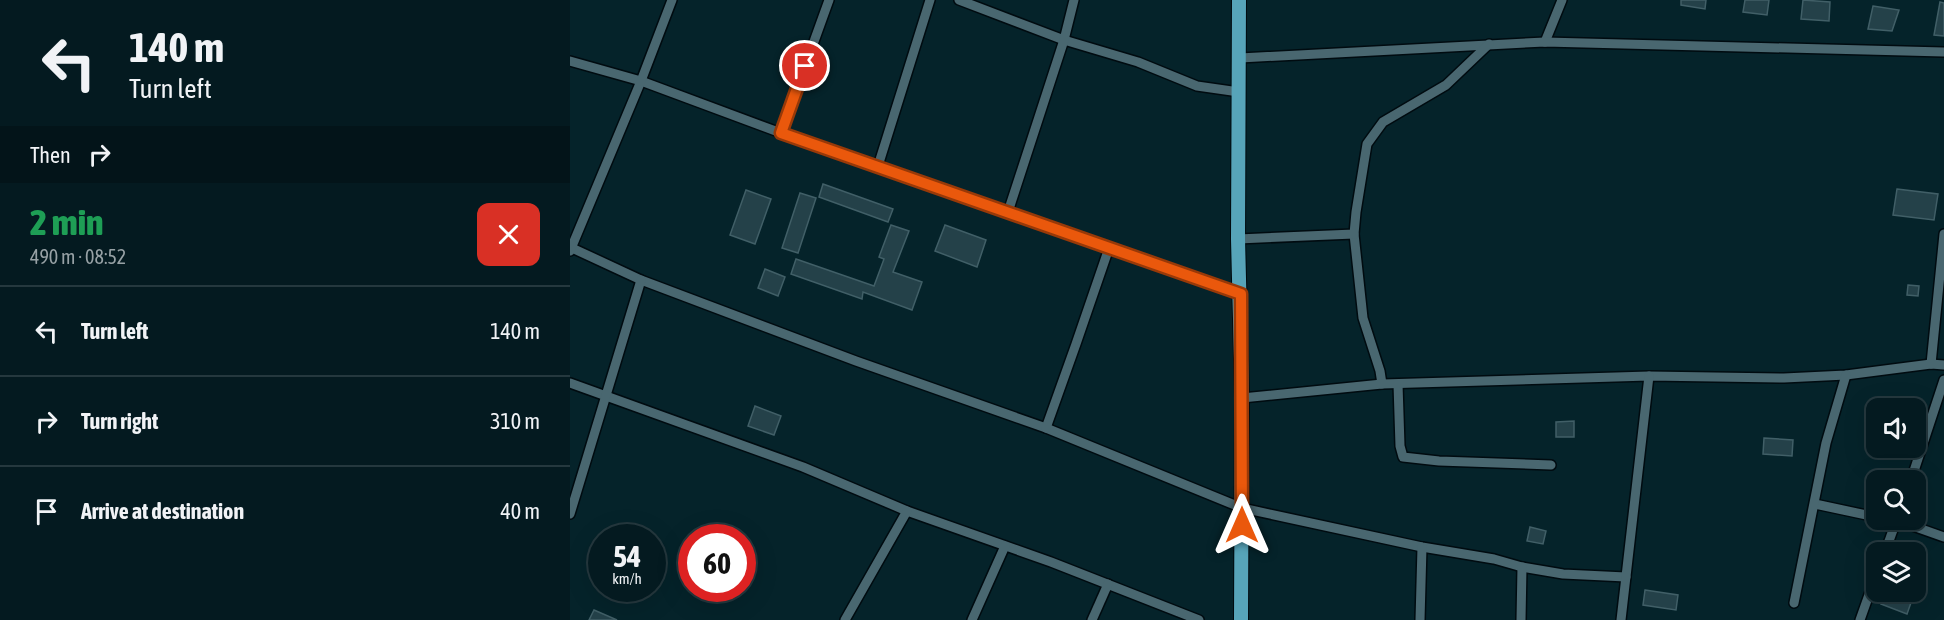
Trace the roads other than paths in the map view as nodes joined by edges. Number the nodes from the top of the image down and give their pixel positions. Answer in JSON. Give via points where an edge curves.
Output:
{"nodes":[{"id":1,"x":672,"y":0,"type":"edge"},
{"id":2,"x":830,"y":0,"type":"edge"},
{"id":3,"x":930,"y":0,"type":"edge"},
{"id":4,"x":958,"y":0,"type":"edge"},
{"id":5,"x":1074,"y":0,"type":"edge"},
{"id":6,"x":1239,"y":0,"type":"edge"},
{"id":7,"x":1562,"y":0,"type":"edge"},
{"id":8,"x":1064,"y":40,"type":"junction"},
{"id":9,"x":1545,"y":42,"type":"junction"},
{"id":10,"x":1489,"y":44,"type":"junction"},
{"id":11,"x":1944,"y":52,"type":"edge"},
{"id":12,"x":1240,"y":58,"type":"junction"},
{"id":13,"x":570,"y":61,"type":"edge"},
{"id":14,"x":641,"y":81,"type":"junction"},
{"id":15,"x":1239,"y":92,"type":"junction"},
{"id":16,"x":781,"y":133,"type":"junction"},
{"id":17,"x":878,"y":166,"type":"junction"},
{"id":18,"x":1008,"y":212,"type":"junction"},
{"id":19,"x":1354,"y":234,"type":"junction"},
{"id":20,"x":1944,"y":234,"type":"edge"},
{"id":21,"x":1239,"y":239,"type":"junction"},
{"id":22,"x":1109,"y":248,"type":"junction"},
{"id":23,"x":571,"y":250,"type":"edge"},
{"id":24,"x":641,"y":280,"type":"junction"},
{"id":25,"x":1241,"y":294,"type":"junction"},
{"id":26,"x":1931,"y":364,"type":"junction"},
{"id":27,"x":1944,"y":365,"type":"edge"},
{"id":28,"x":1846,"y":375,"type":"junction"},
{"id":29,"x":1648,"y":376,"type":"junction"},
{"id":30,"x":1944,"y":380,"type":"edge"},
{"id":31,"x":570,"y":383,"type":"edge"},
{"id":32,"x":1382,"y":384,"type":"junction"},
{"id":33,"x":1398,"y":384,"type":"junction"},
{"id":34,"x":605,"y":395,"type":"junction"},
{"id":35,"x":1242,"y":398,"type":"junction"},
{"id":36,"x":1046,"y":428,"type":"junction"},
{"id":37,"x":1551,"y":465,"type":"dead end"},
{"id":38,"x":1914,"y":470,"type":"edge"},
{"id":39,"x":1815,"y":504,"type":"junction"},
{"id":40,"x":1242,"y":508,"type":"junction"},
{"id":41,"x":908,"y":512,"type":"junction"},
{"id":42,"x":570,"y":514,"type":"edge"},
{"id":43,"x":1866,"y":515,"type":"edge"},
{"id":44,"x":1925,"y":530,"type":"edge"},
{"id":45,"x":1944,"y":537,"type":"edge"},
{"id":46,"x":1005,"y":546,"type":"junction"},
{"id":47,"x":1422,"y":548,"type":"junction"},
{"id":48,"x":1522,"y":567,"type":"junction"},
{"id":49,"x":1626,"y":577,"type":"junction"},
{"id":50,"x":1108,"y":584,"type":"junction"},
{"id":51,"x":1866,"y":602,"type":"edge"},
{"id":52,"x":1794,"y":603,"type":"dead end"},
{"id":53,"x":845,"y":620,"type":"edge"},
{"id":54,"x":972,"y":620,"type":"edge"},
{"id":55,"x":1092,"y":620,"type":"edge"},
{"id":56,"x":1199,"y":620,"type":"edge"},
{"id":57,"x":1241,"y":620,"type":"edge"},
{"id":58,"x":1420,"y":620,"type":"edge"},
{"id":59,"x":1521,"y":620,"type":"edge"},
{"id":60,"x":1621,"y":620,"type":"edge"},
{"id":61,"x":1860,"y":620,"type":"edge"}],
"edges":[{"from":1,"to":14,"type":"street"},
{"from":2,"to":16,"type":"street"},
{"from":3,"to":17,"type":"street"},
{"from":4,"to":8,"type":"street"},
{"from":5,"to":8,"type":"street"},
{"from":6,"to":12,"type":"main road"},
{"from":7,"to":9,"type":"street"},
{"from":8,"to":15,"type":"street","via":[[1138,62],[1197,86]]},
{"from":8,"to":18,"type":"street"},
{"from":9,"to":10,"type":"street"},
{"from":9,"to":11,"type":"street"},
{"from":10,"to":12,"type":"street"},
{"from":10,"to":19,"type":"street","via":[[1446,85],[1383,122],[1371,138],[1363,163]]},
{"from":12,"to":15,"type":"main road"},
{"from":13,"to":14,"type":"street"},
{"from":14,"to":16,"type":"street"},
{"from":14,"to":23,"type":"street"},
{"from":15,"to":21,"type":"main road"},
{"from":16,"to":17,"type":"street"},
{"from":17,"to":18,"type":"street"},
{"from":18,"to":22,"type":"street"},
{"from":19,"to":21,"type":"street"},
{"from":19,"to":32,"type":"street","via":[[1363,318]]},
{"from":20,"to":26,"type":"street"},
{"from":21,"to":25,"type":"main road"},
{"from":22,"to":25,"type":"street"},
{"from":22,"to":36,"type":"street"},
{"from":23,"to":24,"type":"street"},
{"from":24,"to":34,"type":"street"},
{"from":24,"to":36,"type":"street"},
{"from":25,"to":35,"type":"main road"},
{"from":26,"to":27,"type":"street"},
{"from":26,"to":28,"type":"street"},
{"from":28,"to":29,"type":"street"},
{"from":28,"to":39,"type":"street","via":[[1826,444]]},
{"from":29,"to":33,"type":"street"},
{"from":29,"to":49,"type":"street"},
{"from":30,"to":38,"type":"street"},
{"from":31,"to":34,"type":"street"},
{"from":32,"to":33,"type":"street"},
{"from":32,"to":35,"type":"street"},
{"from":33,"to":37,"type":"street","via":[[1403,457]]},
{"from":34,"to":41,"type":"street","via":[[803,467]]},
{"from":34,"to":42,"type":"street"},
{"from":35,"to":40,"type":"main road"},
{"from":36,"to":40,"type":"street"},
{"from":39,"to":43,"type":"street"},
{"from":39,"to":52,"type":"street"},
{"from":40,"to":47,"type":"street"},
{"from":40,"to":57,"type":"main road"},
{"from":41,"to":46,"type":"street"},
{"from":41,"to":53,"type":"street"},
{"from":44,"to":45,"type":"street"},
{"from":46,"to":50,"type":"street"},
{"from":46,"to":54,"type":"street"},
{"from":47,"to":48,"type":"street"},
{"from":47,"to":58,"type":"street"},
{"from":48,"to":49,"type":"street"},
{"from":48,"to":59,"type":"street"},
{"from":49,"to":60,"type":"street"},
{"from":50,"to":55,"type":"street"},
{"from":50,"to":56,"type":"street"},
{"from":51,"to":61,"type":"street"}]}
